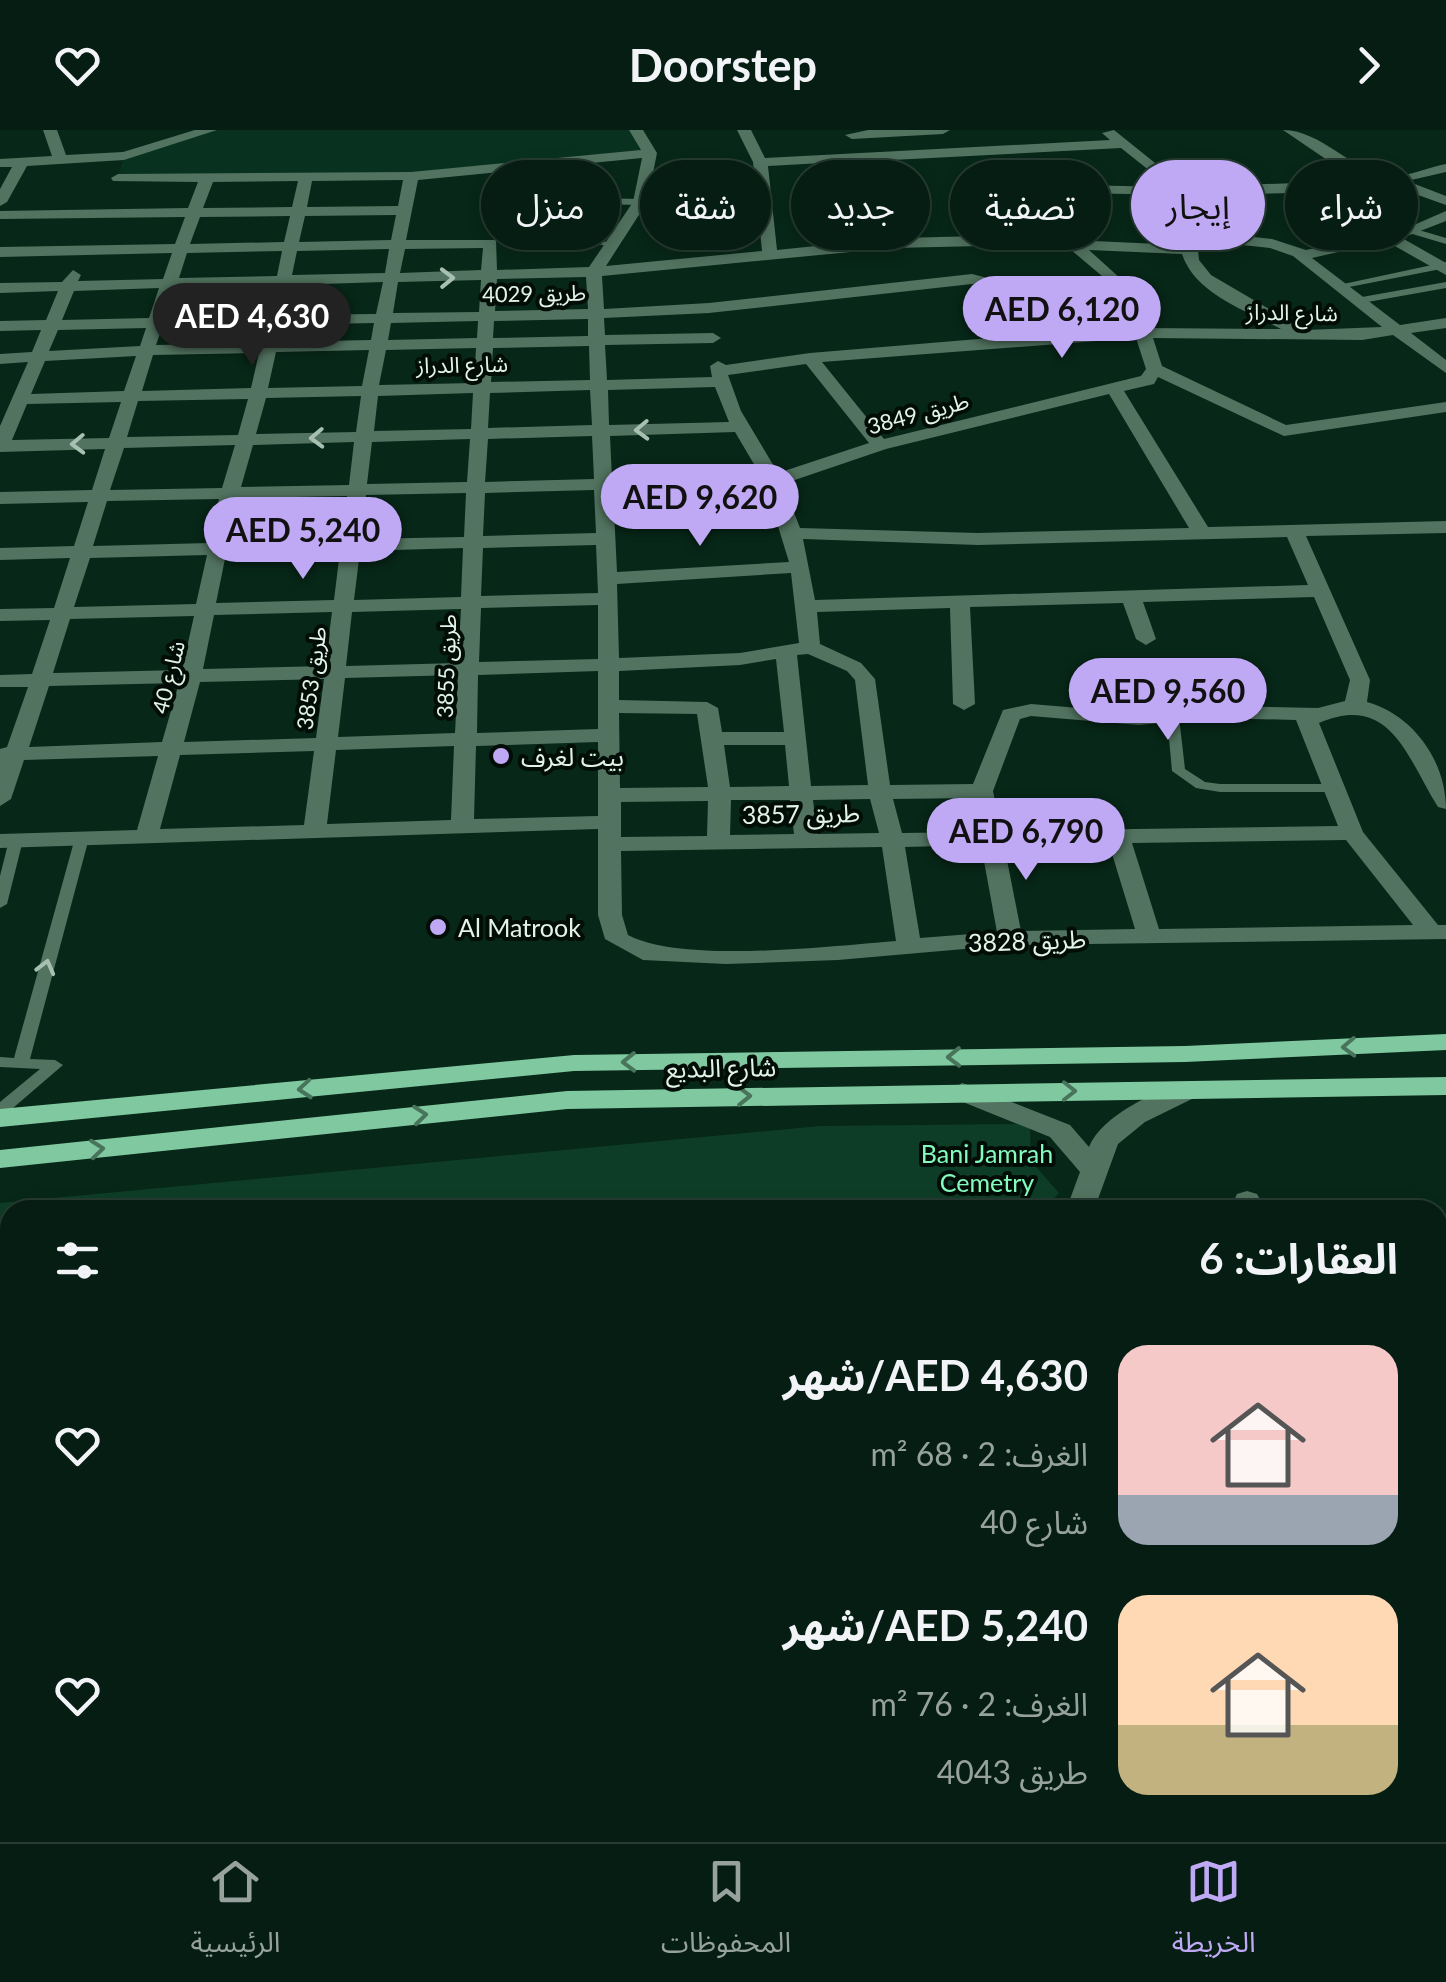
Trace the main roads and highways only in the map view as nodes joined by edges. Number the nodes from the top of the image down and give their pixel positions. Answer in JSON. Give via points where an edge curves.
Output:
{"nodes":[{"id":1,"x":1446,"y":1042,"type":"edge"},
{"id":2,"x":1446,"y":1086,"type":"edge"},
{"id":3,"x":0,"y":1118,"type":"edge"},
{"id":4,"x":0,"y":1159,"type":"edge"}],
"edges":[{"from":1,"to":3,"type":"main road","name":"شارع البديع","one_way":true,"via":[[1185,1054],[574,1063]]},
{"from":4,"to":2,"type":"main road","name":"شارع البديع","one_way":true,"via":[[567,1100]]}]}
